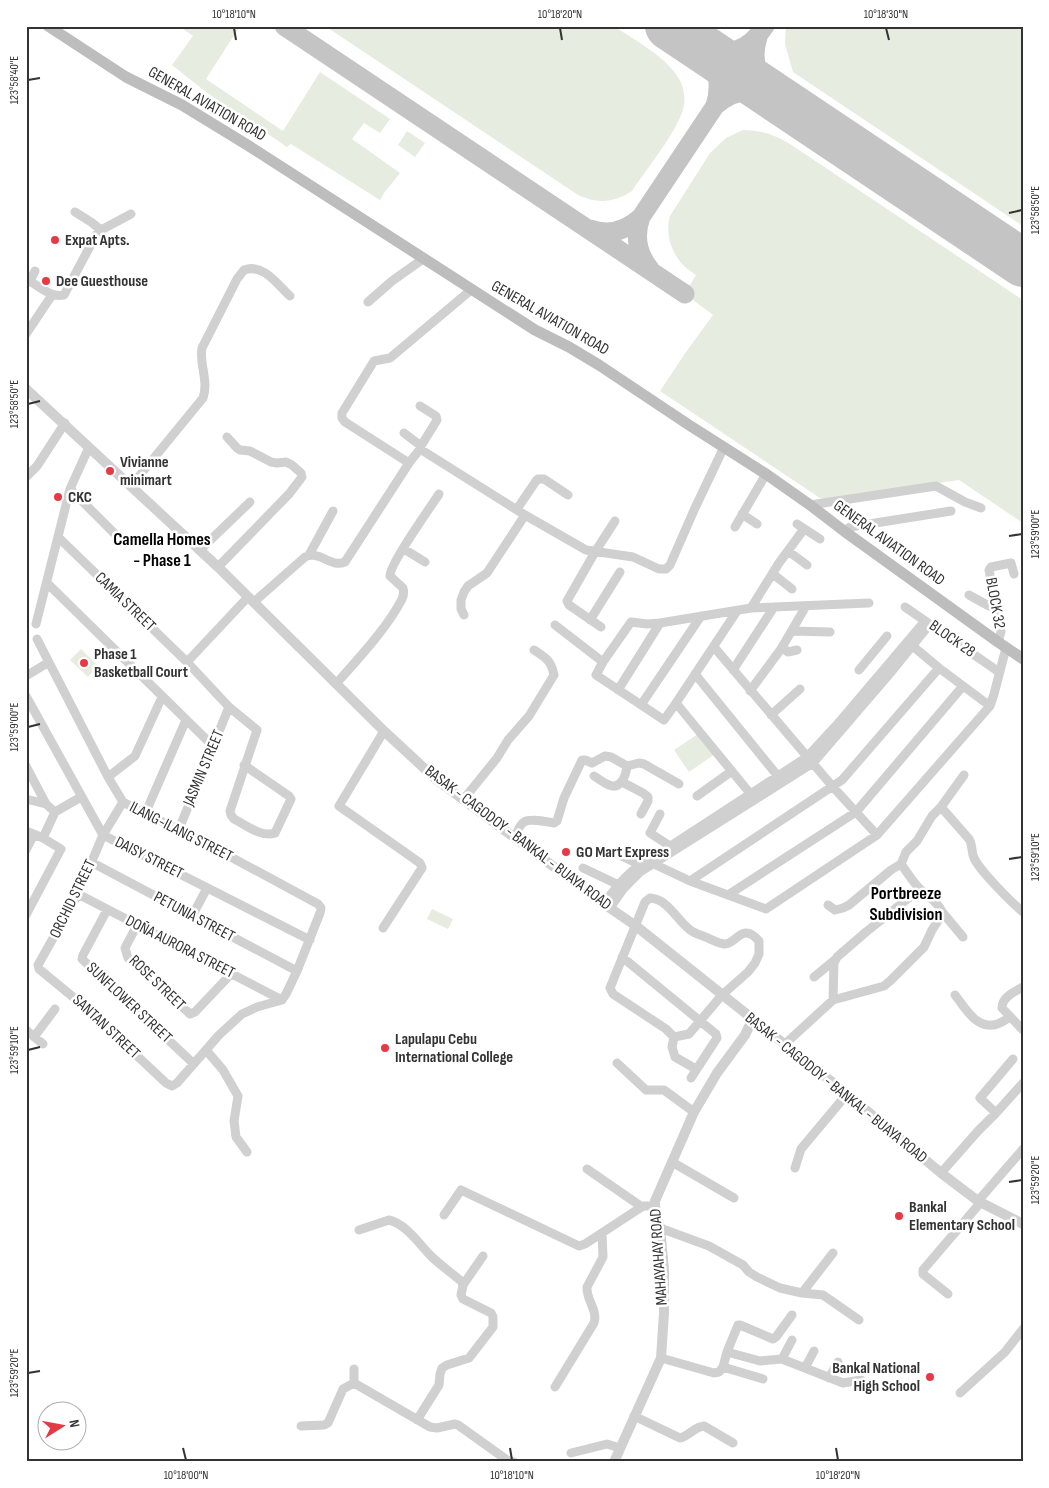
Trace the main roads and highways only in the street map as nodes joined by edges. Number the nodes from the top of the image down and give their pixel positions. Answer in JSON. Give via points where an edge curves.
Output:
{"nodes":[{"id":1,"x":48,"y":26,"type":"edge"},
{"id":2,"x":1023,"y":658,"type":"edge"}],
"edges":[{"from":1,"to":2,"type":"main road","name":"GENERAL AVIATION ROAD","via":[[126,76],[249,146],[535,330],[599,365],[766,474]]}]}
